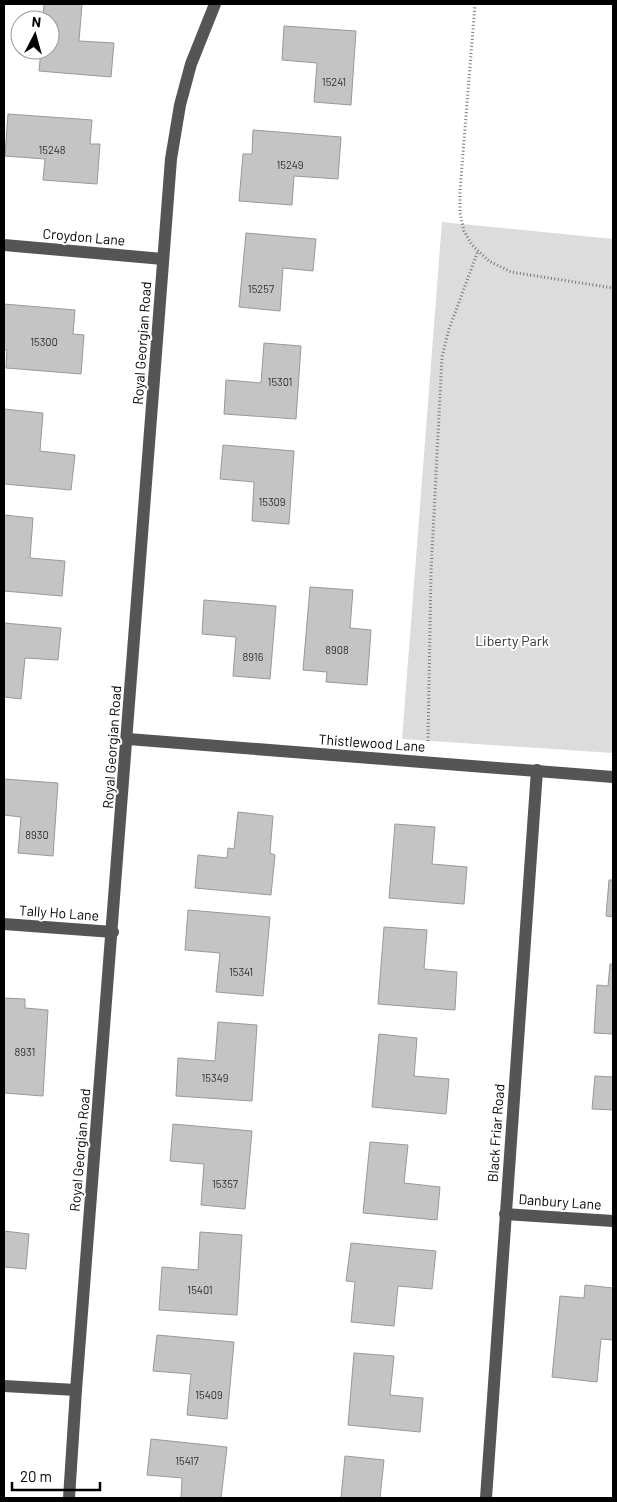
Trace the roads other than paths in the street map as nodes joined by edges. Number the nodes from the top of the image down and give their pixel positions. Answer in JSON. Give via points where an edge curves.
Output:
{"nodes":[{"id":1,"x":215,"y":4,"type":"edge"},
{"id":2,"x":4,"y":246,"type":"edge"},
{"id":3,"x":163,"y":259,"type":"junction"},
{"id":4,"x":128,"y":739,"type":"junction"},
{"id":5,"x":537,"y":770,"type":"junction"},
{"id":6,"x":613,"y":776,"type":"edge"},
{"id":7,"x":4,"y":924,"type":"edge"},
{"id":8,"x":113,"y":932,"type":"junction"},
{"id":9,"x":505,"y":1214,"type":"junction"},
{"id":10,"x":613,"y":1221,"type":"edge"},
{"id":11,"x":4,"y":1386,"type":"edge"},
{"id":12,"x":76,"y":1390,"type":"junction"},
{"id":13,"x":69,"y":1498,"type":"edge"},
{"id":14,"x":486,"y":1498,"type":"edge"}],
"edges":[{"from":1,"to":3,"type":"street","name":"Royal Georgian Road","via":[[191,64],[180,105],[171,159]]},
{"from":2,"to":3,"type":"street","name":"Croydon Lane"},
{"from":3,"to":4,"type":"street","name":"Royal Georgian Road"},
{"from":4,"to":5,"type":"street","name":"Thistlewood Lane"},
{"from":4,"to":8,"type":"street","name":"Royal Georgian Road"},
{"from":5,"to":6,"type":"street","name":"Thistlewood Lane"},
{"from":5,"to":9,"type":"street","name":"Black Friar Road"},
{"from":7,"to":8,"type":"street","name":"Tally Ho Lane"},
{"from":8,"to":12,"type":"street","name":"Royal Georgian Road"},
{"from":9,"to":10,"type":"street","name":"Danbury Lane"},
{"from":9,"to":14,"type":"street","name":"Black Friar Road"},
{"from":11,"to":12,"type":"street"},
{"from":12,"to":13,"type":"street","name":"Royal Georgian Road"}]}
